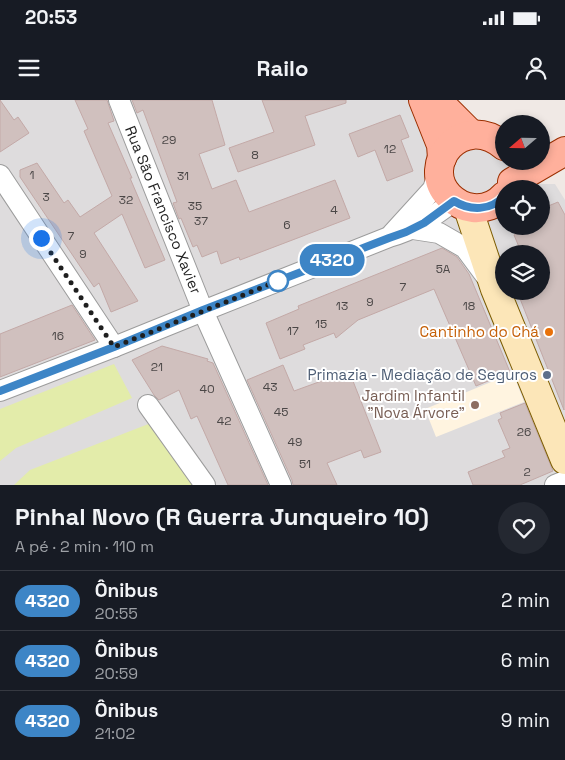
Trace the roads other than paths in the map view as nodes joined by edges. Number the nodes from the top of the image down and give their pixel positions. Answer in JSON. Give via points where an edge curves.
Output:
{"nodes":[{"id":1,"x":119,"y":100,"type":"edge"},
{"id":2,"x":423,"y":100,"type":"edge"},
{"id":3,"x":437,"y":100,"type":"edge"},
{"id":4,"x":471,"y":134,"type":"junction"},
{"id":5,"x":495,"y":139,"type":"edge"},
{"id":6,"x":565,"y":142,"type":"edge"},
{"id":7,"x":550,"y":143,"type":"edge"},
{"id":8,"x":565,"y":151,"type":"edge"},
{"id":9,"x":440,"y":164,"type":"junction"},
{"id":10,"x":0,"y":175,"type":"edge"},
{"id":11,"x":493,"y":192,"type":"edge"},
{"id":12,"x":413,"y":229,"type":"junction"},
{"id":13,"x":389,"y":238,"type":"junction"},
{"id":14,"x":495,"y":257,"type":"edge"},
{"id":15,"x":495,"y":288,"type":"edge"},
{"id":16,"x":500,"y":300,"type":"edge"},
{"id":17,"x":203,"y":310,"type":"junction"},
{"id":18,"x":114,"y":347,"type":"junction"},
{"id":19,"x":0,"y":391,"type":"edge"},
{"id":20,"x":148,"y":405,"type":"dead end"},
{"id":21,"x":565,"y":460,"type":"edge"},
{"id":22,"x":565,"y":481,"type":"edge"},
{"id":23,"x":205,"y":485,"type":"edge"},
{"id":24,"x":281,"y":485,"type":"edge"},
{"id":25,"x":555,"y":485,"type":"edge"}],
"edges":[{"from":1,"to":17,"type":"street","name":"Rua São Francisco Xavier"},
{"from":2,"to":9,"type":"main road","via":[[441,145]]},
{"from":3,"to":4,"type":"main road"},
{"from":4,"to":5,"type":"main road"},
{"from":4,"to":9,"type":"main road","via":[[453,142]]},
{"from":6,"to":7,"type":"main road"},
{"from":8,"to":11,"type":"main road"},
{"from":9,"to":11,"type":"main road","via":[[441,182],[446,192]]},
{"from":9,"to":13,"type":"street","via":[[433,189]]},
{"from":10,"to":18,"type":"street"},
{"from":11,"to":12,"type":"street"},
{"from":11,"to":14,"type":"main road"},
{"from":12,"to":13,"type":"street"},
{"from":12,"to":15,"type":"street","via":[[439,233],[465,248]]},
{"from":13,"to":17,"type":"street"},
{"from":16,"to":21,"type":"main road"},
{"from":17,"to":18,"type":"street"},
{"from":17,"to":24,"type":"street","name":"Rua São Francisco Xavier"},
{"from":18,"to":19,"type":"street"},
{"from":20,"to":23,"type":"street"},
{"from":22,"to":25,"type":"street"}]}
